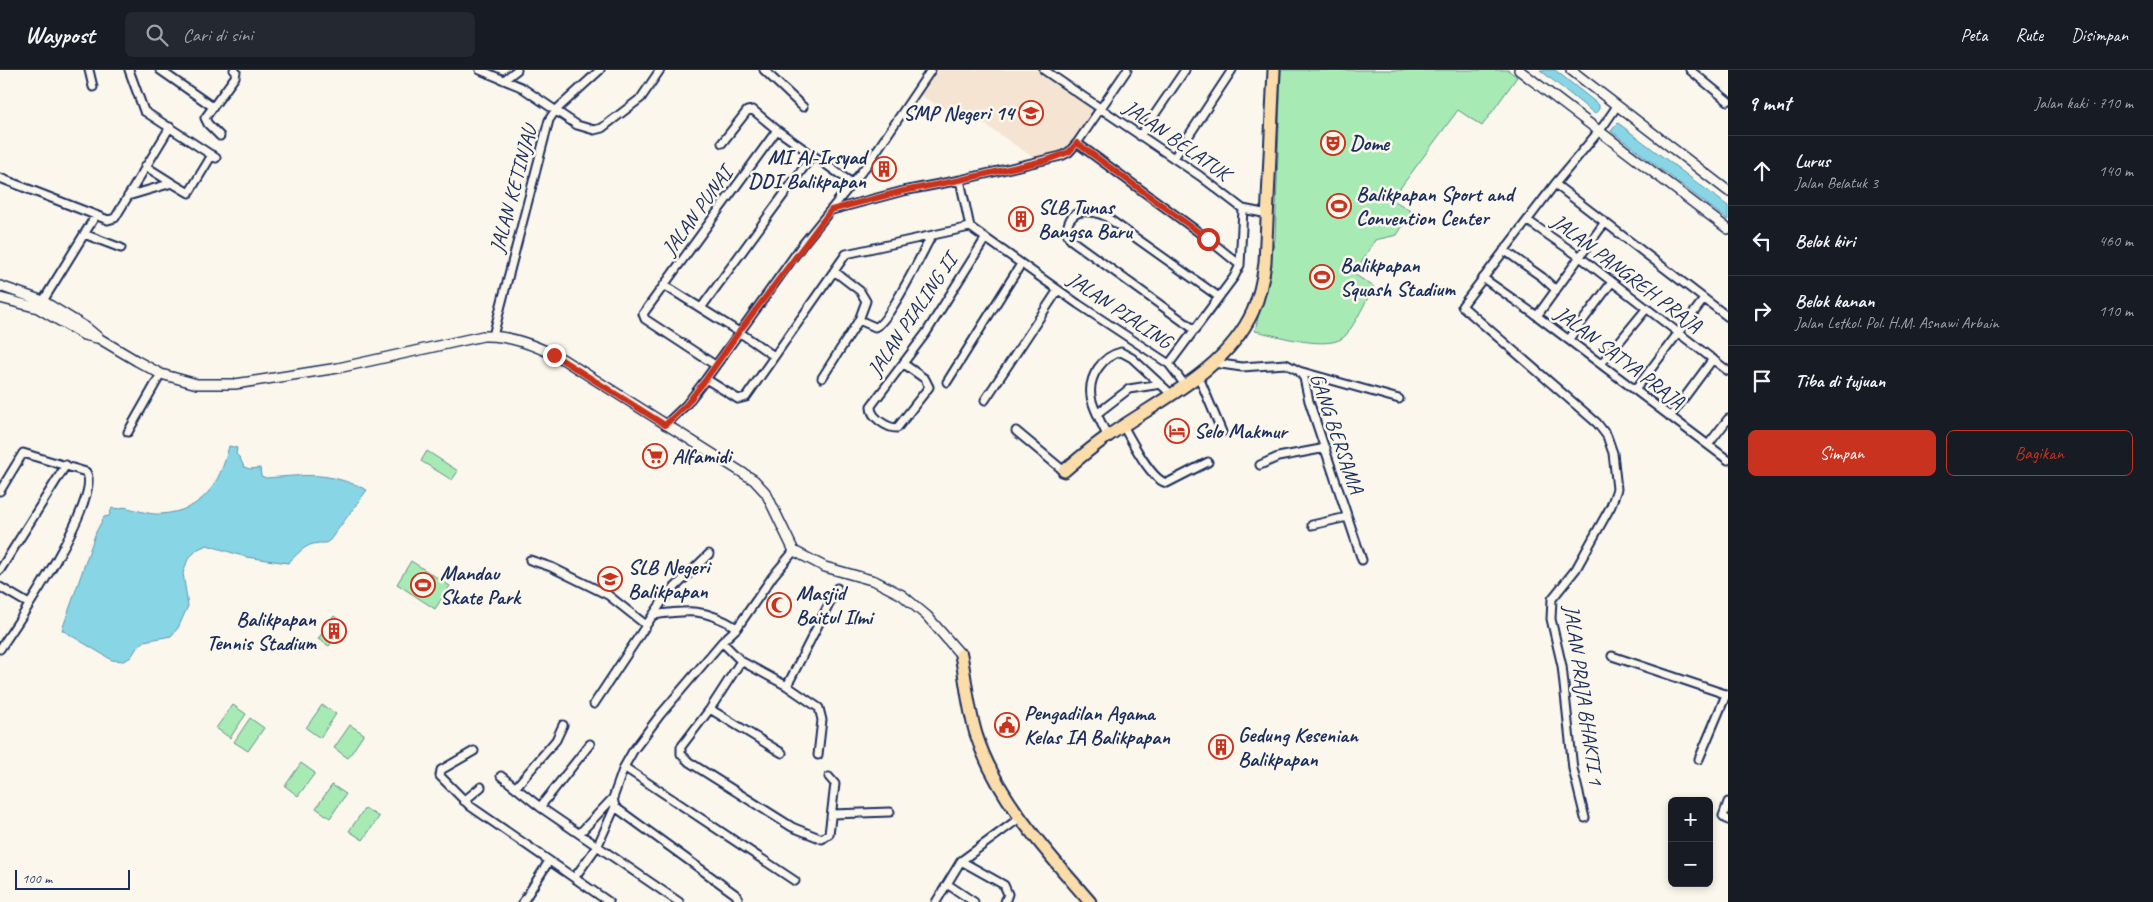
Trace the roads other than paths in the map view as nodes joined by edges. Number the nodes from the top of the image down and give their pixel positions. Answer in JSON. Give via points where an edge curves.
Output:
{"nodes":[{"id":1,"x":89,"y":70,"type":"edge"},
{"id":2,"x":129,"y":70,"type":"edge"},
{"id":3,"x":160,"y":70,"type":"edge"},
{"id":4,"x":234,"y":70,"type":"edge"},
{"id":5,"x":480,"y":70,"type":"edge"},
{"id":6,"x":517,"y":70,"type":"edge"},
{"id":7,"x":599,"y":70,"type":"edge"},
{"id":8,"x":660,"y":70,"type":"edge"},
{"id":9,"x":764,"y":70,"type":"edge"},
{"id":10,"x":931,"y":70,"type":"edge"},
{"id":11,"x":1044,"y":70,"type":"edge"},
{"id":12,"x":1185,"y":70,"type":"edge"},
{"id":13,"x":1232,"y":70,"type":"edge"},
{"id":14,"x":1274,"y":70,"type":"edge"},
{"id":15,"x":1519,"y":70,"type":"edge"},
{"id":16,"x":1572,"y":70,"type":"edge"},
{"id":17,"x":1690,"y":70,"type":"edge"},
{"id":18,"x":1122,"y":72,"type":"edge"},
{"id":19,"x":504,"y":80,"type":"junction"},
{"id":20,"x":93,"y":87,"type":"dead end"},
{"id":21,"x":1728,"y":101,"type":"edge"},
{"id":22,"x":213,"y":107,"type":"junction"},
{"id":23,"x":803,"y":107,"type":"dead end"},
{"id":24,"x":1101,"y":109,"type":"junction"},
{"id":25,"x":555,"y":110,"type":"junction"},
{"id":26,"x":1615,"y":110,"type":"junction"},
{"id":27,"x":170,"y":126,"type":"junction"},
{"id":28,"x":1602,"y":128,"type":"junction"},
{"id":29,"x":777,"y":130,"type":"junction"},
{"id":30,"x":220,"y":136,"type":"dead end"},
{"id":31,"x":1140,"y":136,"type":"junction"},
{"id":32,"x":722,"y":143,"type":"dead end"},
{"id":33,"x":1077,"y":143,"type":"junction"},
{"id":34,"x":812,"y":156,"type":"junction"},
{"id":35,"x":1174,"y":158,"type":"junction"},
{"id":36,"x":145,"y":166,"type":"junction"},
{"id":37,"x":0,"y":178,"type":"edge"},
{"id":38,"x":960,"y":180,"type":"junction"},
{"id":39,"x":172,"y":182,"type":"junction"},
{"id":40,"x":852,"y":183,"type":"junction"},
{"id":41,"x":1555,"y":184,"type":"junction"},
{"id":42,"x":1728,"y":191,"type":"edge"},
{"id":43,"x":128,"y":196,"type":"junction"},
{"id":44,"x":1243,"y":209,"type":"junction"},
{"id":45,"x":831,"y":210,"type":"junction"},
{"id":46,"x":1268,"y":214,"type":"junction"},
{"id":47,"x":96,"y":215,"type":"junction"},
{"id":48,"x":1528,"y":221,"type":"junction"},
{"id":49,"x":1605,"y":222,"type":"junction"},
{"id":50,"x":970,"y":227,"type":"junction"},
{"id":51,"x":1728,"y":230,"type":"edge"},
{"id":52,"x":84,"y":234,"type":"junction"},
{"id":53,"x":931,"y":237,"type":"junction"},
{"id":54,"x":985,"y":239,"type":"junction"},
{"id":55,"x":121,"y":248,"type":"dead end"},
{"id":56,"x":1504,"y":250,"type":"junction"},
{"id":57,"x":1580,"y":257,"type":"junction"},
{"id":58,"x":1021,"y":264,"type":"junction"},
{"id":59,"x":1240,"y":265,"type":"junction"},
{"id":60,"x":834,"y":271,"type":"junction"},
{"id":61,"x":1484,"y":278,"type":"junction"},
{"id":62,"x":1612,"y":282,"type":"junction"},
{"id":63,"x":664,"y":285,"type":"junction"},
{"id":64,"x":0,"y":286,"type":"edge"},
{"id":65,"x":1058,"y":290,"type":"junction"},
{"id":66,"x":1556,"y":290,"type":"junction"},
{"id":67,"x":1219,"y":297,"type":"junction"},
{"id":68,"x":0,"y":298,"type":"edge"},
{"id":69,"x":1704,"y":299,"type":"junction"},
{"id":70,"x":43,"y":301,"type":"junction"},
{"id":71,"x":701,"y":308,"type":"junction"},
{"id":72,"x":1647,"y":308,"type":"junction"},
{"id":73,"x":1537,"y":316,"type":"junction"},
{"id":74,"x":1728,"y":317,"type":"edge"},
{"id":75,"x":859,"y":320,"type":"junction"},
{"id":76,"x":1195,"y":330,"type":"junction"},
{"id":77,"x":739,"y":332,"type":"junction"},
{"id":78,"x":1679,"y":333,"type":"junction"},
{"id":79,"x":493,"y":336,"type":"junction"},
{"id":80,"x":100,"y":339,"type":"junction"},
{"id":81,"x":1569,"y":339,"type":"junction"},
{"id":82,"x":774,"y":356,"type":"junction"},
{"id":83,"x":1712,"y":359,"type":"junction"},
{"id":84,"x":1214,"y":363,"type":"junction"},
{"id":85,"x":904,"y":364,"type":"junction"},
{"id":86,"x":1169,"y":364,"type":"junction"},
{"id":87,"x":1601,"y":364,"type":"junction"},
{"id":88,"x":715,"y":366,"type":"junction"},
{"id":89,"x":1299,"y":370,"type":"junction"},
{"id":90,"x":1728,"y":371,"type":"edge"},
{"id":91,"x":161,"y":374,"type":"junction"},
{"id":92,"x":1198,"y":375,"type":"junction"},
{"id":93,"x":822,"y":378,"type":"dead end"},
{"id":94,"x":706,"y":379,"type":"junction"},
{"id":95,"x":947,"y":382,"type":"dead end"},
{"id":96,"x":1161,"y":384,"type":"junction"},
{"id":97,"x":1185,"y":385,"type":"junction"},
{"id":98,"x":1635,"y":390,"type":"junction"},
{"id":99,"x":1171,"y":394,"type":"junction"},
{"id":100,"x":1399,"y":399,"type":"dead end"},
{"id":101,"x":984,"y":400,"type":"dead end"},
{"id":102,"x":1098,"y":413,"type":"junction"},
{"id":103,"x":1670,"y":417,"type":"junction"},
{"id":104,"x":1728,"y":418,"type":"edge"},
{"id":105,"x":665,"y":425,"type":"junction"},
{"id":106,"x":1123,"y":426,"type":"junction"},
{"id":107,"x":1016,"y":431,"type":"dead end"},
{"id":108,"x":128,"y":432,"type":"dead end"},
{"id":109,"x":1222,"y":432,"type":"dead end"},
{"id":110,"x":1108,"y":436,"type":"junction"},
{"id":111,"x":1708,"y":445,"type":"junction"},
{"id":112,"x":1326,"y":448,"type":"junction"},
{"id":113,"x":1728,"y":460,"type":"edge"},
{"id":114,"x":1208,"y":462,"type":"dead end"},
{"id":115,"x":66,"y":465,"type":"junction"},
{"id":116,"x":1260,"y":465,"type":"dead end"},
{"id":117,"x":1064,"y":472,"type":"joint"},
{"id":118,"x":0,"y":491,"type":"edge"},
{"id":119,"x":1347,"y":517,"type":"junction"},
{"id":120,"x":1312,"y":525,"type":"dead end"},
{"id":121,"x":794,"y":551,"type":"junction"},
{"id":122,"x":709,"y":554,"type":"dead end"},
{"id":123,"x":530,"y":560,"type":"dead end"},
{"id":124,"x":1362,"y":560,"type":"dead end"},
{"id":125,"x":0,"y":570,"type":"edge"},
{"id":126,"x":0,"y":588,"type":"edge"},
{"id":127,"x":837,"y":588,"type":"dead end"},
{"id":128,"x":29,"y":604,"type":"junction"},
{"id":129,"x":653,"y":615,"type":"junction"},
{"id":130,"x":646,"y":625,"type":"junction"},
{"id":131,"x":737,"y":628,"type":"junction"},
{"id":132,"x":722,"y":642,"type":"junction"},
{"id":133,"x":0,"y":650,"type":"edge"},
{"id":134,"x":961,"y":655,"type":"joint"},
{"id":135,"x":1612,"y":656,"type":"dead end"},
{"id":136,"x":741,"y":661,"type":"junction"},
{"id":137,"x":787,"y":686,"type":"junction"},
{"id":138,"x":1727,"y":695,"type":"edge"},
{"id":139,"x":594,"y":704,"type":"dead end"},
{"id":140,"x":710,"y":709,"type":"junction"},
{"id":141,"x":563,"y":725,"type":"dead end"},
{"id":142,"x":590,"y":744,"type":"dead end"},
{"id":143,"x":474,"y":751,"type":"dead end"},
{"id":144,"x":782,"y":753,"type":"dead end"},
{"id":145,"x":818,"y":756,"type":"dead end"},
{"id":146,"x":1699,"y":759,"type":"dead end"},
{"id":147,"x":624,"y":767,"type":"junction"},
{"id":148,"x":501,"y":776,"type":"dead end"},
{"id":149,"x":829,"y":777,"type":"dead end"},
{"id":150,"x":481,"y":787,"type":"dead end"},
{"id":151,"x":516,"y":787,"type":"junction"},
{"id":152,"x":613,"y":798,"type":"junction"},
{"id":153,"x":464,"y":801,"type":"junction"},
{"id":154,"x":1728,"y":802,"type":"edge"},
{"id":155,"x":540,"y":807,"type":"junction"},
{"id":156,"x":614,"y":807,"type":"junction"},
{"id":157,"x":890,"y":812,"type":"dead end"},
{"id":158,"x":832,"y":814,"type":"junction"},
{"id":159,"x":1021,"y":817,"type":"junction"},
{"id":160,"x":1585,"y":818,"type":"dead end"},
{"id":161,"x":1728,"y":820,"type":"edge"},
{"id":162,"x":580,"y":834,"type":"junction"},
{"id":163,"x":598,"y":845,"type":"junction"},
{"id":164,"x":961,"y":861,"type":"junction"},
{"id":165,"x":549,"y":862,"type":"junction"},
{"id":166,"x":575,"y":877,"type":"junction"},
{"id":167,"x":795,"y":881,"type":"dead end"},
{"id":168,"x":947,"y":884,"type":"junction"},
{"id":169,"x":524,"y":902,"type":"edge"},
{"id":170,"x":609,"y":902,"type":"edge"},
{"id":171,"x":679,"y":902,"type":"edge"},
{"id":172,"x":738,"y":902,"type":"edge"},
{"id":173,"x":936,"y":902,"type":"edge"},
{"id":174,"x":974,"y":902,"type":"edge"},
{"id":175,"x":1005,"y":902,"type":"edge"},
{"id":176,"x":1090,"y":902,"type":"edge"}],
"edges":[{"from":1,"to":20,"type":"street"},
{"from":2,"to":27,"type":"street","via":[[144,111]]},
{"from":3,"to":22,"type":"street"},
{"from":4,"to":22,"type":"street","via":[[235,77]]},
{"from":5,"to":19,"type":"street"},
{"from":6,"to":19,"type":"street"},
{"from":7,"to":25,"type":"street","name":"JALAN KETINJAU"},
{"from":8,"to":25,"type":"street","via":[[646,94],[602,128],[594,130],[577,125]]},
{"from":9,"to":23,"type":"street"},
{"from":10,"to":40,"type":"street"},
{"from":11,"to":24,"type":"street","name":"JALAN BELATUK"},
{"from":12,"to":31,"type":"street"},
{"from":13,"to":35,"type":"street"},
{"from":14,"to":46,"type":"highway"},
{"from":15,"to":28,"type":"street"},
{"from":16,"to":26,"type":"street"},
{"from":17,"to":21,"type":"street"},
{"from":18,"to":24,"type":"street"},
{"from":19,"to":25,"type":"street","via":[[521,87]]},
{"from":22,"to":30,"type":"street","via":[[205,120]]},
{"from":24,"to":31,"type":"street","name":"JALAN BELATUK"},
{"from":24,"to":33,"type":"street"},
{"from":25,"to":79,"type":"street","name":"JALAN KETINJAU","via":[[549,120]]},
{"from":26,"to":28,"type":"street","name":"JALAN PRAJA BHAKTI 1"},
{"from":26,"to":42,"type":"street"},
{"from":27,"to":36,"type":"street"},
{"from":27,"to":39,"type":"street","via":[[214,156],[189,193]]},
{"from":28,"to":41,"type":"street","name":"JALAN PRAJA BHAKTI 1"},
{"from":28,"to":51,"type":"street"},
{"from":29,"to":32,"type":"street","via":[[750,110]]},
{"from":29,"to":34,"type":"street"},
{"from":29,"to":63,"type":"street","name":"JALAN PUNAI"},
{"from":31,"to":35,"type":"street","name":"JALAN BELATUK"},
{"from":33,"to":38,"type":"street","via":[[1061,156]]},
{"from":33,"to":59,"type":"street"},
{"from":34,"to":40,"type":"street"},
{"from":34,"to":71,"type":"street"},
{"from":35,"to":44,"type":"street","name":"JALAN BELATUK"},
{"from":36,"to":39,"type":"street"},
{"from":36,"to":43,"type":"street"},
{"from":37,"to":47,"type":"street"},
{"from":38,"to":45,"type":"street"},
{"from":38,"to":50,"type":"street"},
{"from":39,"to":43,"type":"street"},
{"from":40,"to":45,"type":"street"},
{"from":41,"to":48,"type":"street","name":"JALAN PRAJA BHAKTI 1"},
{"from":41,"to":49,"type":"street"},
{"from":43,"to":47,"type":"street","via":[[115,218],[108,220]]},
{"from":44,"to":46,"type":"street","name":"JALAN BELATUK"},
{"from":44,"to":59,"type":"street"},
{"from":45,"to":77,"type":"street"},
{"from":46,"to":84,"type":"highway","via":[[1264,270],[1254,310],[1234,342]]},
{"from":47,"to":52,"type":"street"},
{"from":48,"to":56,"type":"street","name":"JALAN PRAJA BHAKTI 1"},
{"from":48,"to":57,"type":"street","name":"JALAN PANGREH PRAJA"},
{"from":49,"to":57,"type":"street","name":"JALAN SATYA PRAJA"},
{"from":49,"to":69,"type":"street"},
{"from":50,"to":53,"type":"street"},
{"from":50,"to":54,"type":"street","name":"JALAN PIALING"},
{"from":52,"to":55,"type":"street"},
{"from":52,"to":70,"type":"street"},
{"from":53,"to":60,"type":"street","via":[[846,254]]},
{"from":53,"to":75,"type":"street","via":[[881,325],[875,328]]},
{"from":54,"to":58,"type":"street","name":"JALAN PIALING"},
{"from":54,"to":85,"type":"street","name":"JALAN PIALING II"},
{"from":56,"to":61,"type":"street","name":"JALAN PRAJA BHAKTI 1"},
{"from":56,"to":66,"type":"street"},
{"from":57,"to":62,"type":"street","name":"JALAN PANGREH PRAJA"},
{"from":57,"to":66,"type":"street","name":"JALAN SATYA PRAJA"},
{"from":58,"to":65,"type":"street","name":"JALAN PIALING"},
{"from":58,"to":95,"type":"street"},
{"from":59,"to":67,"type":"street","name":"JALAN PIALING"},
{"from":60,"to":75,"type":"street","via":[[865,296]]},
{"from":60,"to":82,"type":"street"},
{"from":61,"to":73,"type":"street"},
{"from":61,"to":160,"type":"street","name":"JALAN PRAJA BHAKTI 1","via":[[1462,306],[1597,423],[1607,436],[1617,469],[1618,489],[1611,506],[1576,569],[1552,599],[1551,619],[1562,666],[1573,768]]},
{"from":62,"to":72,"type":"street","name":"JALAN PANGREH PRAJA"},
{"from":62,"to":81,"type":"street"},
{"from":63,"to":71,"type":"street"},
{"from":63,"to":88,"type":"street","name":"JALAN PUNAI","via":[[643,316]]},
{"from":64,"to":70,"type":"street"},
{"from":65,"to":86,"type":"street","name":"JALAN PIALING"},
{"from":65,"to":101,"type":"street"},
{"from":66,"to":73,"type":"street","name":"JALAN SATYA PRAJA"},
{"from":67,"to":76,"type":"street","name":"JALAN PIALING"},
{"from":67,"to":76,"type":"street","via":[[1105,216],[1084,212],[1075,214],[1068,222],[1066,229],[1071,240]]},
{"from":68,"to":80,"type":"street","via":[[38,308],[84,335]]},
{"from":69,"to":74,"type":"street"},
{"from":69,"to":78,"type":"street"},
{"from":70,"to":80,"type":"street"},
{"from":71,"to":77,"type":"street"},
{"from":72,"to":78,"type":"street","name":"JALAN PANGREH PRAJA"},
{"from":72,"to":87,"type":"street"},
{"from":73,"to":81,"type":"street","name":"JALAN SATYA PRAJA"},
{"from":75,"to":93,"type":"street"},
{"from":76,"to":86,"type":"street","name":"JALAN PIALING"},
{"from":77,"to":82,"type":"street"},
{"from":77,"to":88,"type":"street"},
{"from":78,"to":83,"type":"street","name":"JALAN PANGREH PRAJA"},
{"from":78,"to":98,"type":"street"},
{"from":79,"to":91,"type":"street","via":[[347,366],[235,384],[197,384]]},
{"from":79,"to":105,"type":"street","via":[[522,342],[554,355]]},
{"from":80,"to":91,"type":"street"},
{"from":81,"to":87,"type":"street","name":"JALAN SATYA PRAJA"},
{"from":82,"to":94,"type":"street","via":[[746,397],[738,399]]},
{"from":83,"to":90,"type":"street","name":"JALAN PANGREH PRAJA"},
{"from":83,"to":103,"type":"street"},
{"from":84,"to":89,"type":"street","name":"GANG BERSAMA","via":[[1242,367],[1286,364]]},
{"from":84,"to":92,"type":"highway"},
{"from":85,"to":85,"type":"street","name":"JALAN PIALING II","via":[[925,379],[929,387],[897,428],[890,428],[871,412],[871,406]]},
{"from":86,"to":97,"type":"street"},
{"from":87,"to":98,"type":"street","name":"JALAN SATYA PRAJA"},
{"from":88,"to":94,"type":"street"},
{"from":89,"to":100,"type":"street"},
{"from":89,"to":112,"type":"street","name":"GANG BERSAMA"},
{"from":91,"to":108,"type":"street"},
{"from":92,"to":97,"type":"highway"},
{"from":92,"to":109,"type":"street"},
{"from":94,"to":105,"type":"street"},
{"from":96,"to":99,"type":"street"},
{"from":96,"to":102,"type":"street","via":[[1129,390]]},
{"from":96,"to":102,"type":"street","via":[[1132,358],[1121,352],[1112,354],[1096,370],[1092,386],[1091,396]]},
{"from":97,"to":99,"type":"highway"},
{"from":98,"to":103,"type":"street","name":"JALAN SATYA PRAJA"},
{"from":99,"to":106,"type":"highway"},
{"from":102,"to":110,"type":"street"},
{"from":103,"to":111,"type":"street","name":"JALAN SATYA PRAJA"},
{"from":104,"to":111,"type":"street"},
{"from":105,"to":121,"type":"street","via":[[761,486]]},
{"from":106,"to":110,"type":"highway"},
{"from":106,"to":114,"type":"street","via":[[1150,469],[1163,482],[1167,483]]},
{"from":107,"to":117,"type":"street"},
{"from":110,"to":117,"type":"highway"},
{"from":111,"to":113,"type":"street","name":"JALAN SATYA PRAJA"},
{"from":112,"to":116,"type":"street","via":[[1278,457]]},
{"from":112,"to":119,"type":"street","name":"GANG BERSAMA"},
{"from":115,"to":118,"type":"street","via":[[23,453]]},
{"from":115,"to":125,"type":"street"},
{"from":115,"to":128,"type":"street","via":[[86,472],[89,482],[73,530]]},
{"from":119,"to":120,"type":"street"},
{"from":119,"to":124,"type":"street","name":"GANG BERSAMA"},
{"from":121,"to":131,"type":"street"},
{"from":121,"to":134,"type":"street","via":[[818,564],[875,582],[902,595],[927,616]]},
{"from":122,"to":129,"type":"street","via":[[666,596]]},
{"from":123,"to":130,"type":"street","via":[[608,596]]},
{"from":126,"to":128,"type":"street"},
{"from":127,"to":137,"type":"street"},
{"from":128,"to":133,"type":"street"},
{"from":129,"to":130,"type":"street"},
{"from":129,"to":131,"type":"street","via":[[701,612],[718,616]]},
{"from":130,"to":139,"type":"street"},
{"from":131,"to":132,"type":"street"},
{"from":132,"to":136,"type":"street"},
{"from":132,"to":147,"type":"street","via":[[660,715]]},
{"from":134,"to":159,"type":"highway","via":[[968,700],[981,748]]},
{"from":135,"to":138,"type":"street"},
{"from":136,"to":137,"type":"street"},
{"from":136,"to":140,"type":"street"},
{"from":137,"to":145,"type":"street","via":[[818,708],[822,720]]},
{"from":138,"to":146,"type":"street"},
{"from":140,"to":144,"type":"street"},
{"from":140,"to":158,"type":"street","via":[[681,747],[680,754],[689,762],[805,833],[826,837]]},
{"from":141,"to":151,"type":"street","via":[[556,740]]},
{"from":142,"to":155,"type":"street"},
{"from":143,"to":153,"type":"street","via":[[440,773]]},
{"from":147,"to":152,"type":"street"},
{"from":147,"to":167,"type":"street"},
{"from":148,"to":151,"type":"street"},
{"from":149,"to":158,"type":"street","via":[[835,784]]},
{"from":150,"to":153,"type":"street"},
{"from":151,"to":155,"type":"street"},
{"from":152,"to":156,"type":"street"},
{"from":152,"to":162,"type":"street"},
{"from":153,"to":165,"type":"street"},
{"from":154,"to":161,"type":"street","via":[[1723,816]]},
{"from":155,"to":162,"type":"street"},
{"from":156,"to":163,"type":"street"},
{"from":156,"to":172,"type":"street","via":[[735,894]]},
{"from":157,"to":158,"type":"street"},
{"from":159,"to":164,"type":"street"},
{"from":159,"to":176,"type":"highway"},
{"from":162,"to":163,"type":"street"},
{"from":163,"to":166,"type":"street"},
{"from":163,"to":171,"type":"street"},
{"from":164,"to":168,"type":"street"},
{"from":164,"to":175,"type":"street","via":[[1004,885],[1008,894]]},
{"from":165,"to":166,"type":"street"},
{"from":165,"to":169,"type":"street"},
{"from":166,"to":170,"type":"street"},
{"from":168,"to":173,"type":"street"},
{"from":168,"to":174,"type":"street"}]}
